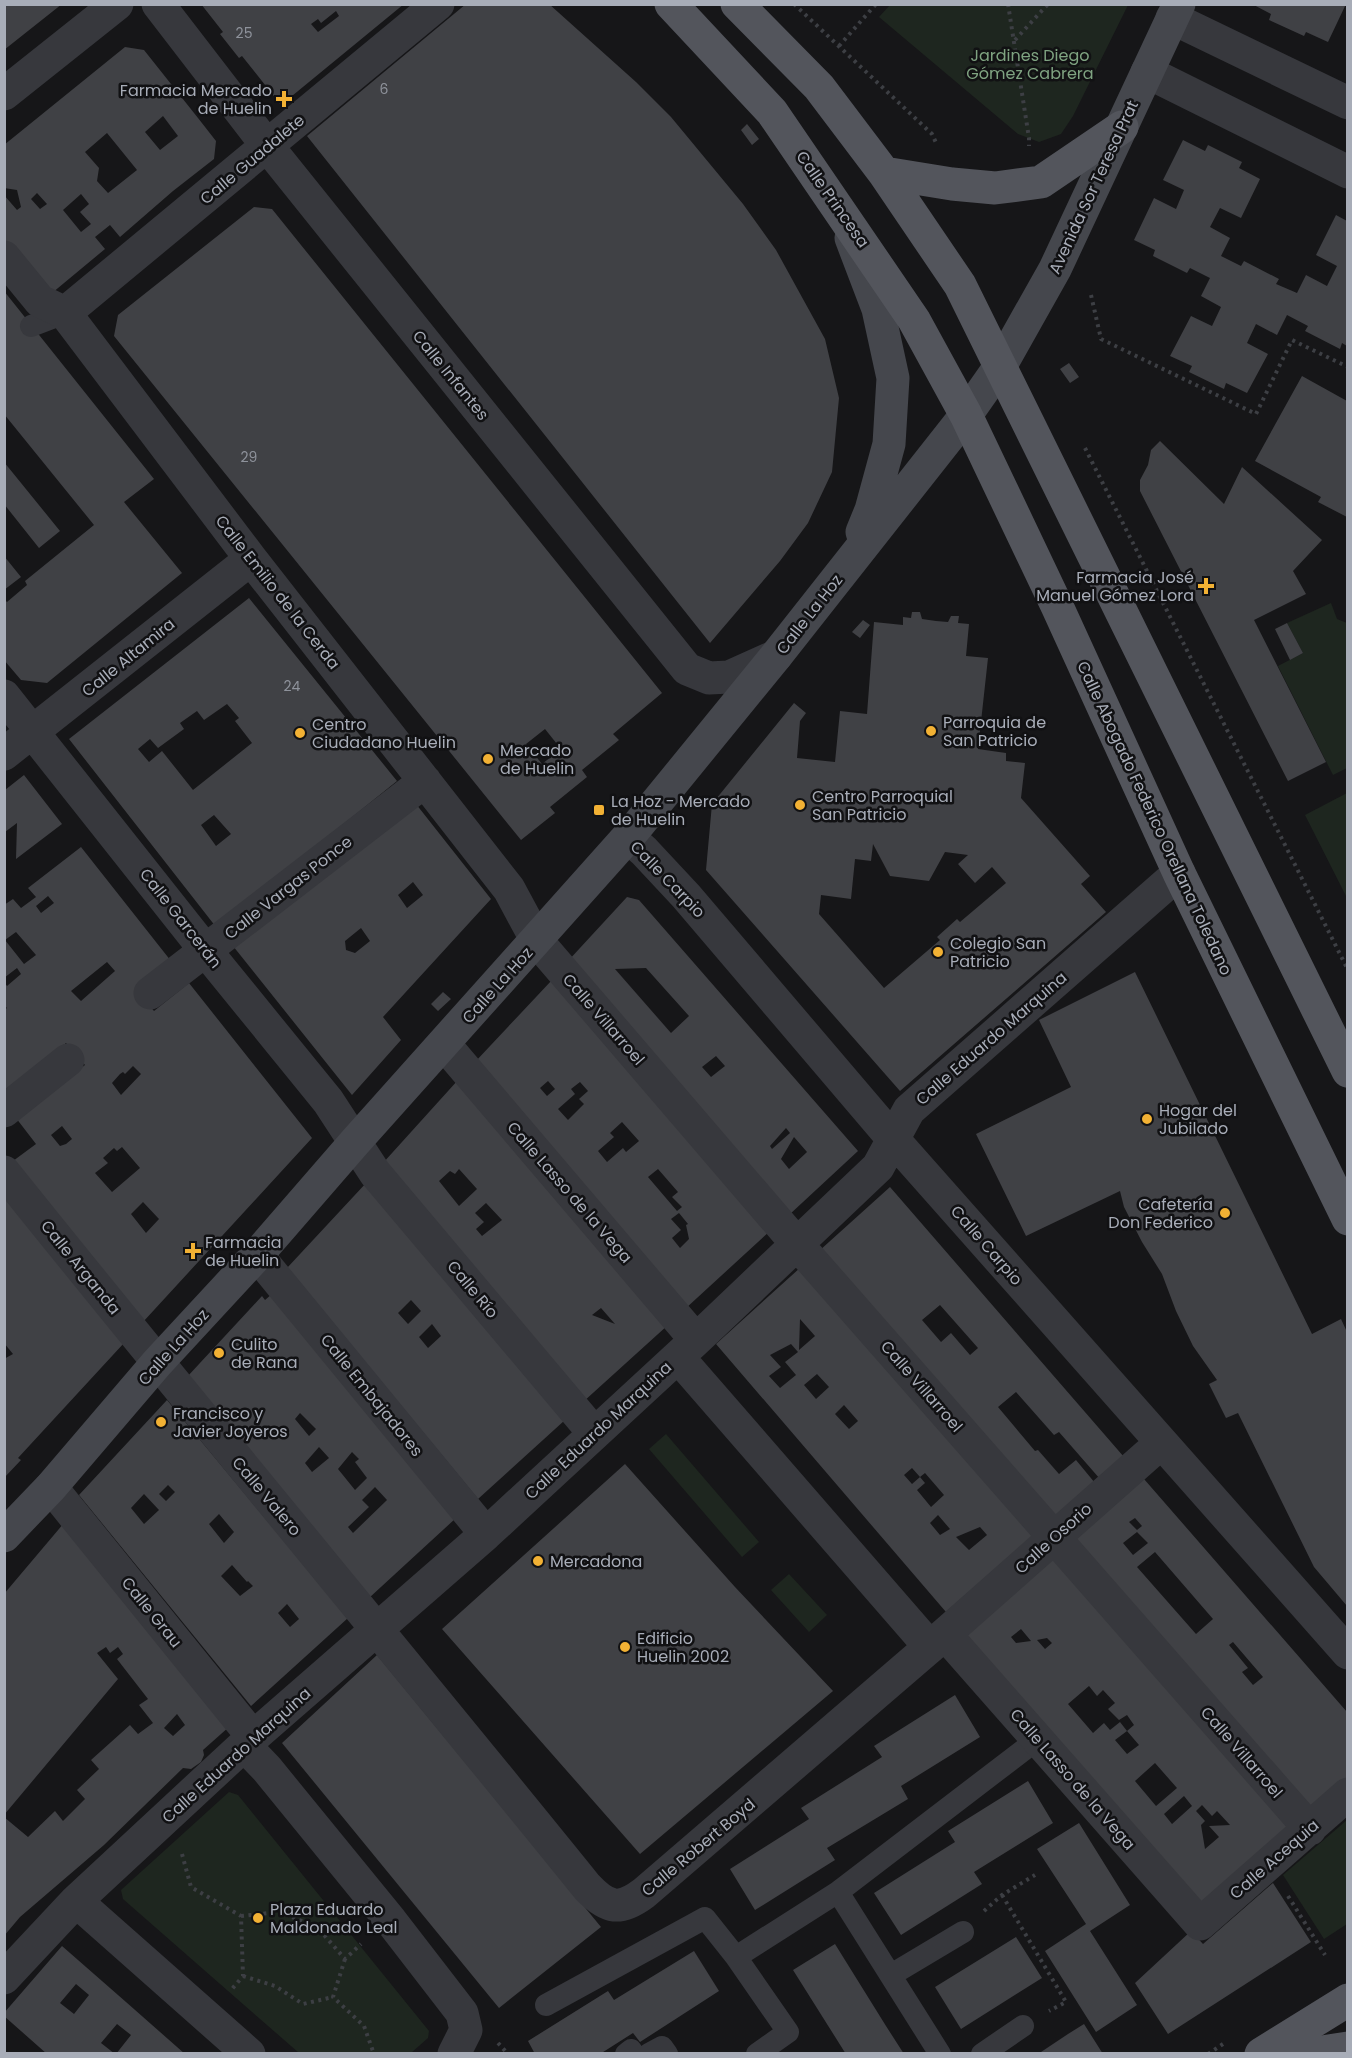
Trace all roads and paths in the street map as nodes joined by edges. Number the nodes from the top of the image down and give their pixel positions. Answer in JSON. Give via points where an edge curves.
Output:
{"nodes":[{"id":1,"x":117,"y":4,"type":"edge"},
{"id":2,"x":158,"y":4,"type":"edge"},
{"id":3,"x":438,"y":4,"type":"edge"},
{"id":4,"x":671,"y":4,"type":"edge"},
{"id":5,"x":737,"y":4,"type":"edge"},
{"id":6,"x":794,"y":4,"type":"edge"},
{"id":7,"x":876,"y":4,"type":"edge"},
{"id":8,"x":1008,"y":4,"type":"edge"},
{"id":9,"x":1048,"y":4,"type":"edge"},
{"id":10,"x":1175,"y":11,"type":"edge"},
{"id":11,"x":1015,"y":40,"type":"junction"},
{"id":12,"x":839,"y":46,"type":"junction"},
{"id":13,"x":1147,"y":72,"type":"junction"},
{"id":14,"x":4,"y":94,"type":"edge"},
{"id":15,"x":1347,"y":103,"type":"edge"},
{"id":16,"x":1122,"y":127,"type":"junction"},
{"id":17,"x":268,"y":147,"type":"junction"},
{"id":18,"x":1028,"y":149,"type":"dead end"},
{"id":19,"x":1347,"y":172,"type":"edge"},
{"id":20,"x":884,"y":173,"type":"junction"},
{"id":21,"x":952,"y":184,"type":"junction"},
{"id":22,"x":838,"y":205,"type":"junction"},
{"id":23,"x":4,"y":257,"type":"edge"},
{"id":24,"x":1091,"y":295,"type":"dead end"},
{"id":25,"x":65,"y":313,"type":"junction"},
{"id":26,"x":32,"y":326,"type":"dead end"},
{"id":27,"x":1001,"y":365,"type":"junction"},
{"id":28,"x":1347,"y":367,"type":"edge"},
{"id":29,"x":966,"y":415,"type":"junction"},
{"id":30,"x":1080,"y":440,"type":"dead end"},
{"id":31,"x":251,"y":559,"type":"junction"},
{"id":32,"x":850,"y":562,"type":"junction"},
{"id":33,"x":776,"y":656,"type":"junction"},
{"id":34,"x":4,"y":696,"type":"edge"},
{"id":35,"x":33,"y":732,"type":"junction"},
{"id":36,"x":4,"y":754,"type":"edge"},
{"id":37,"x":425,"y":781,"type":"junction"},
{"id":38,"x":627,"y":837,"type":"junction"},
{"id":39,"x":1179,"y":873,"type":"junction"},
{"id":40,"x":537,"y":941,"type":"junction"},
{"id":41,"x":206,"y":951,"type":"junction"},
{"id":42,"x":1347,"y":970,"type":"edge"},
{"id":43,"x":150,"y":993,"type":"dead end"},
{"id":44,"x":444,"y":1044,"type":"junction"},
{"id":45,"x":68,"y":1060,"type":"dead end"},
{"id":46,"x":1347,"y":1071,"type":"edge"},
{"id":47,"x":4,"y":1111,"type":"edge"},
{"id":48,"x":893,"y":1139,"type":"junction"},
{"id":49,"x":355,"y":1142,"type":"junction"},
{"id":50,"x":4,"y":1172,"type":"edge"},
{"id":51,"x":1347,"y":1219,"type":"edge"},
{"id":52,"x":797,"y":1244,"type":"junction"},
{"id":53,"x":257,"y":1255,"type":"junction"},
{"id":54,"x":687,"y":1348,"type":"junction"},
{"id":55,"x":157,"y":1363,"type":"junction"},
{"id":56,"x":594,"y":1433,"type":"junction"},
{"id":57,"x":1161,"y":1443,"type":"junction"},
{"id":58,"x":51,"y":1487,"type":"junction"},
{"id":59,"x":486,"y":1534,"type":"junction"},
{"id":60,"x":4,"y":1536,"type":"edge"},
{"id":61,"x":1055,"y":1537,"type":"junction"},
{"id":62,"x":378,"y":1629,"type":"junction"},
{"id":63,"x":938,"y":1640,"type":"junction"},
{"id":64,"x":1347,"y":1653,"type":"edge"},
{"id":65,"x":1038,"y":1739,"type":"junction"},
{"id":66,"x":248,"y":1741,"type":"junction"},
{"id":67,"x":1347,"y":1794,"type":"edge"},
{"id":68,"x":1310,"y":1829,"type":"junction"},
{"id":69,"x":181,"y":1848,"type":"dead end"},
{"id":70,"x":1035,"y":1875,"type":"dead end"},
{"id":71,"x":1283,"y":1888,"type":"dead end"},
{"id":72,"x":838,"y":1892,"type":"junction"},
{"id":73,"x":1002,"y":1895,"type":"junction"},
{"id":74,"x":76,"y":1901,"type":"junction"},
{"id":75,"x":241,"y":1916,"type":"junction"},
{"id":76,"x":391,"y":1921,"type":"junction"},
{"id":77,"x":1200,"y":1924,"type":"joint"},
{"id":78,"x":963,"y":1932,"type":"joint"},
{"id":79,"x":1325,"y":1955,"type":"dead end"},
{"id":80,"x":736,"y":1957,"type":"junction"},
{"id":81,"x":345,"y":1959,"type":"junction"},
{"id":82,"x":891,"y":1975,"type":"junction"},
{"id":83,"x":243,"y":1976,"type":"junction"},
{"id":84,"x":4,"y":1978,"type":"edge"},
{"id":85,"x":333,"y":1997,"type":"junction"},
{"id":86,"x":1347,"y":2000,"type":"edge"},
{"id":87,"x":1066,"y":2002,"type":"dead end"},
{"id":88,"x":546,"y":2005,"type":"dead end"},
{"id":89,"x":206,"y":2015,"type":"junction"},
{"id":90,"x":1023,"y":2026,"type":"dead end"},
{"id":91,"x":1347,"y":2048,"type":"edge"},
{"id":92,"x":249,"y":2054,"type":"edge"},
{"id":93,"x":374,"y":2054,"type":"edge"},
{"id":94,"x":454,"y":2054,"type":"edge"},
{"id":95,"x":626,"y":2054,"type":"edge"},
{"id":96,"x":633,"y":2054,"type":"edge"},
{"id":97,"x":650,"y":2054,"type":"edge"},
{"id":98,"x":666,"y":2054,"type":"edge"},
{"id":99,"x":757,"y":2054,"type":"edge"},
{"id":100,"x":940,"y":2054,"type":"edge"},
{"id":101,"x":982,"y":2054,"type":"edge"},
{"id":102,"x":1261,"y":2054,"type":"edge"},
{"id":103,"x":1309,"y":2054,"type":"edge"}],
"edges":[{"from":1,"to":14,"type":"street"},
{"from":2,"to":17,"type":"street","name":"Calle Infantes"},
{"from":3,"to":17,"type":"street","name":"Calle Guadalete"},
{"from":4,"to":22,"type":"main road","name":"Calle Princesa","via":[[772,112]]},
{"from":5,"to":20,"type":"main road","via":[[819,87]]},
{"from":6,"to":12,"type":"path"},
{"from":7,"to":12,"type":"path"},
{"from":8,"to":11,"type":"path"},
{"from":9,"to":11,"type":"path"},
{"from":10,"to":13,"type":"main road","name":"Avenida Sor Teresa Prat"},
{"from":10,"to":15,"type":"street"},
{"from":11,"to":18,"type":"path"},
{"from":12,"to":21,"type":"path","via":[[932,134]]},
{"from":13,"to":16,"type":"main road","name":"Avenida Sor Teresa Prat"},
{"from":13,"to":19,"type":"street"},
{"from":16,"to":21,"type":"main road","via":[[1041,182],[995,188]]},
{"from":16,"to":27,"type":"main road","name":"Avenida Sor Teresa Prat","via":[[1055,269]]},
{"from":17,"to":25,"type":"street","name":"Calle Guadalete"},
{"from":17,"to":33,"type":"street","name":"Calle Infantes","via":[[687,669],[709,678],[729,677]]},
{"from":20,"to":21,"type":"main road"},
{"from":20,"to":27,"type":"main road","via":[[960,285]]},
{"from":22,"to":29,"type":"main road","name":"Calle Princesa","via":[[914,320]]},
{"from":22,"to":32,"type":"main road","via":[[878,309],[893,378],[889,444],[871,510]]},
{"from":23,"to":25,"type":"street","name":"Calle Emilio de la Cerda","via":[[40,301]]},
{"from":24,"to":28,"type":"path","via":[[1101,339],[1256,414],[1292,340]]},
{"from":25,"to":26,"type":"lane"},
{"from":25,"to":31,"type":"street","name":"Calle Emilio de la Cerda"},
{"from":27,"to":29,"type":"main road","name":"Avenida Sor Teresa Prat"},
{"from":27,"to":46,"type":"main road"},
{"from":29,"to":32,"type":"main road","name":"Calle La Hoz"},
{"from":29,"to":39,"type":"main road","name":"Calle Abogado Federico Orellana Toledano"},
{"from":30,"to":42,"type":"path"},
{"from":31,"to":35,"type":"street","name":"Calle Altamira"},
{"from":31,"to":37,"type":"street","name":"Calle Emilio de la Cerda"},
{"from":32,"to":33,"type":"main road","name":"Calle La Hoz"},
{"from":33,"to":38,"type":"main road","name":"Calle La Hoz"},
{"from":34,"to":35,"type":"street","name":"Calle Garcerán"},
{"from":35,"to":36,"type":"street","name":"Calle Altamira"},
{"from":35,"to":41,"type":"street","name":"Calle Garcerán"},
{"from":37,"to":40,"type":"street","name":"Calle Emilio de la Cerda","via":[[510,889]]},
{"from":37,"to":41,"type":"street","name":"Calle Vargas Ponce"},
{"from":38,"to":40,"type":"main road","name":"Calle La Hoz"},
{"from":38,"to":48,"type":"street","name":"Calle Carpio","via":[[686,896]]},
{"from":39,"to":48,"type":"street","name":"Calle Eduardo Marquina","via":[[909,1110]]},
{"from":39,"to":51,"type":"main road","name":"Calle Abogado Federico Orellana Toledano"},
{"from":40,"to":44,"type":"main road","name":"Calle La Hoz"},
{"from":40,"to":52,"type":"street","name":"Calle Villarroel"},
{"from":41,"to":43,"type":"street","name":"Calle Vargas Ponce"},
{"from":41,"to":49,"type":"street","name":"Calle Garcerán","via":[[328,1101]]},
{"from":44,"to":49,"type":"main road","name":"Calle La Hoz"},
{"from":44,"to":54,"type":"street","name":"Calle Lasso de la Vega"},
{"from":45,"to":47,"type":"street"},
{"from":48,"to":52,"type":"street","name":"Calle Eduardo Marquina","via":[[878,1167]]},
{"from":48,"to":57,"type":"street","name":"Calle Carpio"},
{"from":49,"to":53,"type":"main road","name":"Calle La Hoz"},
{"from":49,"to":56,"type":"street","name":"Calle Río","via":[[375,1173]]},
{"from":50,"to":55,"type":"street","name":"Calle Arganda"},
{"from":52,"to":54,"type":"street","name":"Calle Eduardo Marquina"},
{"from":52,"to":61,"type":"street","name":"Calle Villarroel"},
{"from":53,"to":55,"type":"main road","name":"Calle La Hoz"},
{"from":53,"to":59,"type":"street","name":"Calle Embajadores"},
{"from":54,"to":56,"type":"street","name":"Calle Eduardo Marquina"},
{"from":54,"to":63,"type":"street","name":"Calle Lasso de la Vega"},
{"from":55,"to":58,"type":"main road","name":"Calle La Hoz"},
{"from":55,"to":62,"type":"street","name":"Calle Valero"},
{"from":56,"to":59,"type":"street","name":"Calle Eduardo Marquina"},
{"from":57,"to":61,"type":"street","name":"Calle Osorio"},
{"from":57,"to":64,"type":"street","name":"Calle Carpio"},
{"from":58,"to":60,"type":"main road","name":"Calle La Hoz"},
{"from":58,"to":66,"type":"street","name":"Calle Grau"},
{"from":59,"to":62,"type":"street","name":"Calle Eduardo Marquina"},
{"from":61,"to":63,"type":"street","name":"Calle Osorio"},
{"from":61,"to":68,"type":"street","name":"Calle Villarroel"},
{"from":62,"to":63,"type":"street","name":"Calle Robert Boyd","via":[[587,1887],[599,1900],[615,1906],[631,1903],[645,1893]]},
{"from":62,"to":66,"type":"street","name":"Calle Eduardo Marquina"},
{"from":63,"to":65,"type":"street","name":"Calle Lasso de la Vega"},
{"from":65,"to":72,"type":"lane"},
{"from":65,"to":77,"type":"street","name":"Calle Lasso de la Vega"},
{"from":66,"to":74,"type":"street","name":"Calle Eduardo Marquina"},
{"from":66,"to":76,"type":"street","name":"Calle Grau"},
{"from":67,"to":68,"type":"street","name":"Calle Acequia"},
{"from":68,"to":77,"type":"street","name":"Calle Acequia"},
{"from":69,"to":75,"type":"path","via":[[191,1887]]},
{"from":70,"to":73,"type":"path"},
{"from":71,"to":79,"type":"path"},
{"from":72,"to":80,"type":"lane"},
{"from":72,"to":82,"type":"lane"},
{"from":73,"to":78,"type":"path"},
{"from":73,"to":87,"type":"path"},
{"from":74,"to":84,"type":"street","name":"Calle Eduardo Marquina"},
{"from":74,"to":89,"type":"street"},
{"from":75,"to":81,"type":"path","via":[[279,1912],[317,1927]]},
{"from":75,"to":83,"type":"path"},
{"from":76,"to":81,"type":"path"},
{"from":76,"to":94,"type":"street","name":"Calle Grau","via":[[462,2013],[466,2030]]},
{"from":78,"to":82,"type":"lane"},
{"from":80,"to":88,"type":"lane","via":[[705,1918]]},
{"from":80,"to":99,"type":"lane","via":[[788,2032]]},
{"from":81,"to":85,"type":"path"},
{"from":82,"to":100,"type":"lane"},
{"from":83,"to":85,"type":"path","via":[[275,1986],[303,2004]]},
{"from":83,"to":89,"type":"path"},
{"from":85,"to":93,"type":"path","via":[[364,2026]]},
{"from":86,"to":102,"type":"main road"},
{"from":89,"to":92,"type":"street"},
{"from":90,"to":101,"type":"lane"},
{"from":91,"to":103,"type":"main road"},
{"from":95,"to":96,"type":"lane","via":[[631,2050]]},
{"from":97,"to":98,"type":"lane","via":[[662,2047]]}]}
